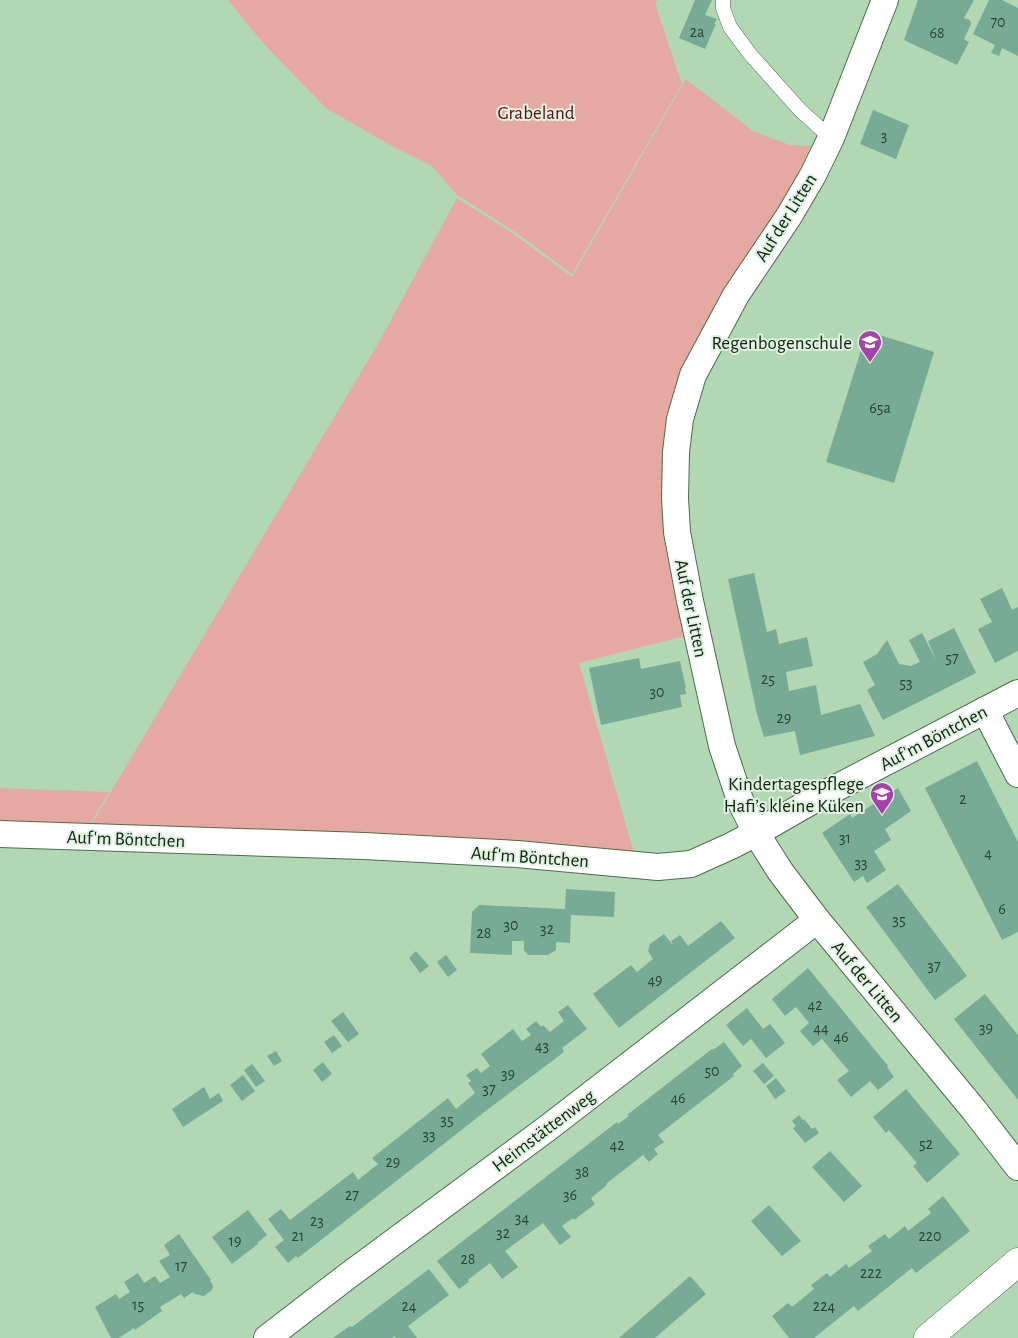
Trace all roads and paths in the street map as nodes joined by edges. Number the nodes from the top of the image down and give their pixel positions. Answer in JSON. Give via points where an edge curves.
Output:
{"nodes":[{"id":1,"x":723,"y":0,"type":"edge"},
{"id":2,"x":885,"y":0,"type":"edge"},
{"id":3,"x":831,"y":138,"type":"junction"},
{"id":4,"x":1018,"y":693,"type":"edge"},
{"id":5,"x":985,"y":710,"type":"junction"},
{"id":6,"x":1018,"y":774,"type":"edge"},
{"id":7,"x":756,"y":833,"type":"junction"},
{"id":8,"x":0,"y":834,"type":"edge"},
{"id":9,"x":817,"y":920,"type":"junction"},
{"id":10,"x":1018,"y":1167,"type":"edge"},
{"id":11,"x":1018,"y":1262,"type":"edge"},
{"id":12,"x":267,"y":1338,"type":"edge"},
{"id":13,"x":928,"y":1338,"type":"edge"}],
"edges":[{"from":1,"to":3,"type":"lane","via":[[730,27],[750,54],[800,110]]},
{"from":2,"to":3,"type":"street","name":"Auf der Litten"},
{"from":3,"to":7,"type":"street","name":"Auf der Litten","via":[[789,216],[736,295],[693,375],[680,418],[677,443],[677,532],[690,601],[722,746],[740,800]]},
{"from":4,"to":5,"type":"street","name":"Auf'm Böntchen"},
{"from":5,"to":6,"type":"street"},
{"from":5,"to":7,"type":"street","name":"Auf'm Böntchen"},
{"from":7,"to":8,"type":"street","name":"Auf'm Böntchen","via":[[691,864],[658,868],[479,852]]},
{"from":7,"to":9,"type":"street","name":"Auf der Litten"},
{"from":9,"to":10,"type":"street","name":"Auf der Litten"},
{"from":9,"to":12,"type":"street","name":"Heimstättenweg","via":[[549,1127]]},
{"from":11,"to":13,"type":"main road"}]}
